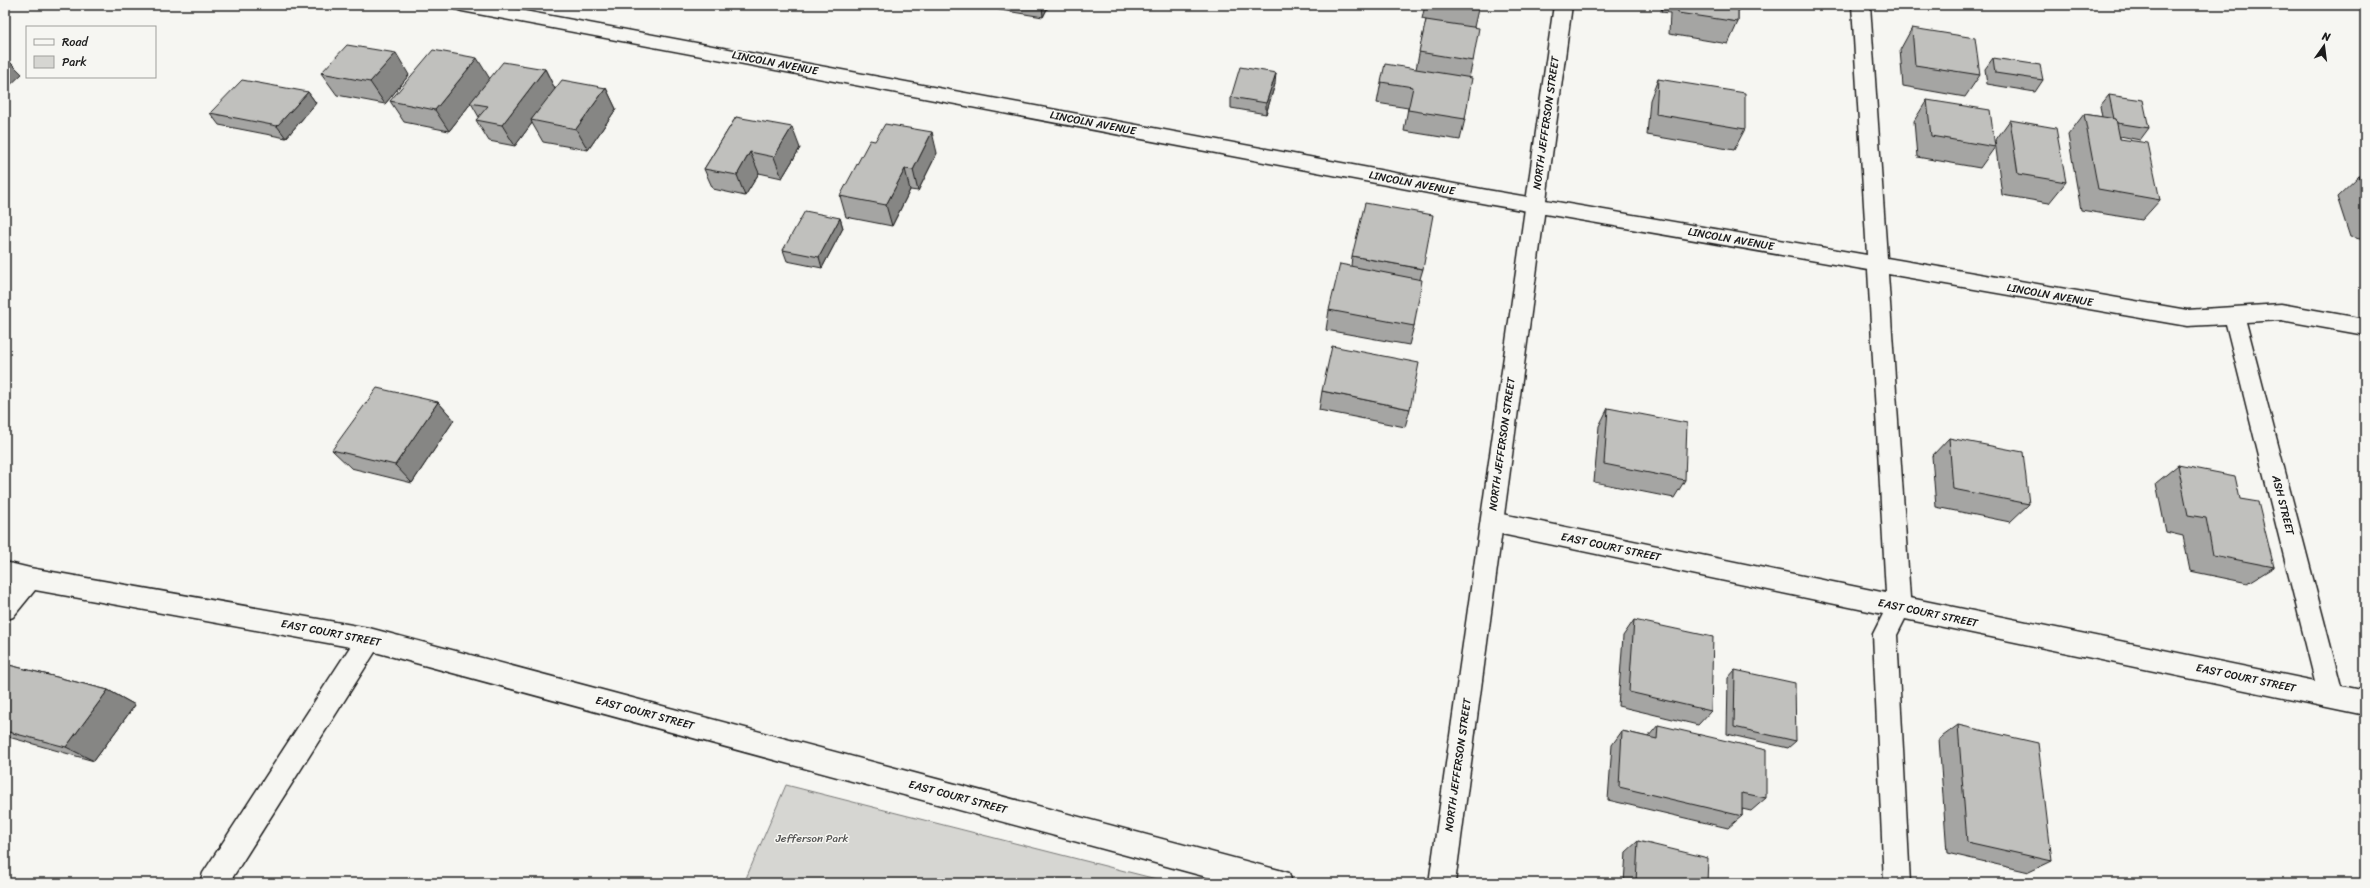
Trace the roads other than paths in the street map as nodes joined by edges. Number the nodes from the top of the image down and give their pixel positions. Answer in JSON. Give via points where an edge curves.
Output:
{"nodes":[{"id":1,"x":462,"y":5,"type":"edge"},
{"id":2,"x":1563,"y":5,"type":"edge"},
{"id":3,"x":1861,"y":5,"type":"edge"},
{"id":4,"x":1535,"y":205,"type":"junction"},
{"id":5,"x":1878,"y":265,"type":"junction"},
{"id":6,"x":2234,"y":314,"type":"junction"},
{"id":7,"x":2365,"y":327,"type":"edge"},
{"id":8,"x":1492,"y":522,"type":"junction"},
{"id":9,"x":5,"y":572,"type":"edge"},
{"id":10,"x":30,"y":579,"type":"junction"},
{"id":11,"x":1899,"y":607,"type":"junction"},
{"id":12,"x":5,"y":609,"type":"edge"},
{"id":13,"x":369,"y":639,"type":"junction"},
{"id":14,"x":2331,"y":696,"type":"junction"},
{"id":15,"x":2365,"y":703,"type":"edge"},
{"id":16,"x":213,"y":883,"type":"edge"},
{"id":17,"x":1279,"y":883,"type":"edge"},
{"id":18,"x":1442,"y":883,"type":"edge"},
{"id":19,"x":1897,"y":883,"type":"edge"}],
"edges":[{"from":1,"to":4,"type":"street","name":"LINCOLN AVENUE"},
{"from":2,"to":4,"type":"street","name":"NORTH JEFFERSON STREET"},
{"from":3,"to":5,"type":"street"},
{"from":4,"to":5,"type":"street","name":"LINCOLN AVENUE"},
{"from":4,"to":8,"type":"street","name":"NORTH JEFFERSON STREET"},
{"from":5,"to":6,"type":"street","name":"LINCOLN AVENUE","via":[[2187,318]]},
{"from":5,"to":11,"type":"street"},
{"from":6,"to":7,"type":"street","name":"LINCOLN AVENUE","via":[[2281,312]]},
{"from":6,"to":14,"type":"street","name":"ASH STREET"},
{"from":8,"to":11,"type":"street","name":"EAST COURT STREET"},
{"from":8,"to":18,"type":"street","name":"NORTH JEFFERSON STREET"},
{"from":9,"to":10,"type":"street","name":"EAST COURT STREET"},
{"from":10,"to":12,"type":"street"},
{"from":10,"to":13,"type":"street","name":"EAST COURT STREET"},
{"from":11,"to":14,"type":"street","name":"EAST COURT STREET"},
{"from":11,"to":19,"type":"street","via":[[1885,634]]},
{"from":13,"to":16,"type":"street"},
{"from":13,"to":17,"type":"street","name":"EAST COURT STREET"},
{"from":14,"to":15,"type":"street","name":"EAST COURT STREET"}]}
